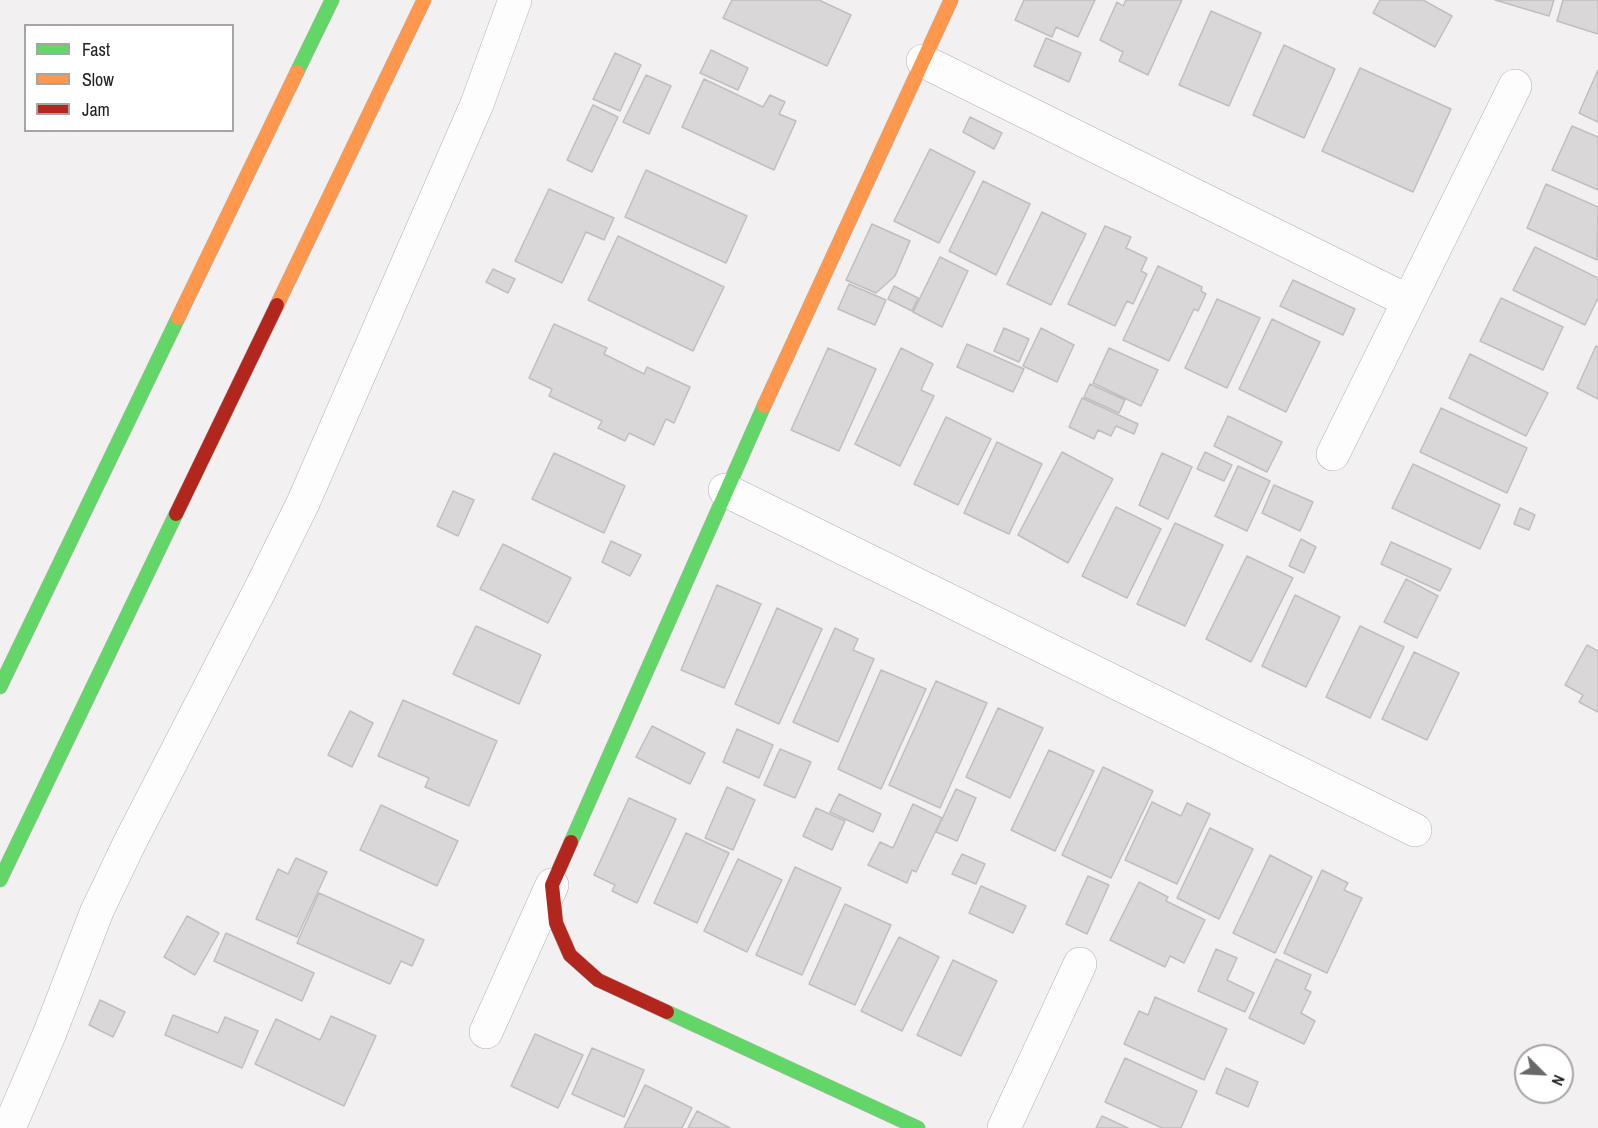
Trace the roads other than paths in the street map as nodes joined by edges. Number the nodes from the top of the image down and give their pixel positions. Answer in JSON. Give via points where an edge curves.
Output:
{"nodes":[{"id":1,"x":332,"y":0,"type":"edge"},
{"id":2,"x":424,"y":0,"type":"edge"},
{"id":3,"x":515,"y":0,"type":"edge"},
{"id":4,"x":951,"y":0,"type":"edge"},
{"id":5,"x":923,"y":61,"type":"junction"},
{"id":6,"x":1515,"y":86,"type":"dead end"},
{"id":7,"x":1408,"y":301,"type":"junction"},
{"id":8,"x":1333,"y":454,"type":"dead end"},
{"id":9,"x":725,"y":490,"type":"junction"},
{"id":10,"x":0,"y":687,"type":"edge"},
{"id":11,"x":1415,"y":830,"type":"dead end"},
{"id":12,"x":0,"y":880,"type":"edge"},
{"id":13,"x":552,"y":885,"type":"junction"},
{"id":14,"x":1080,"y":964,"type":"dead end"},
{"id":15,"x":486,"y":1032,"type":"dead end"},
{"id":16,"x":9,"y":1128,"type":"edge"},
{"id":17,"x":918,"y":1128,"type":"edge"},
{"id":18,"x":1004,"y":1128,"type":"edge"}],
"edges":[{"from":1,"to":10,"type":"main road"},
{"from":2,"to":12,"type":"main road"},
{"from":3,"to":16,"type":"street","via":[[477,104],[303,503],[97,911]]},
{"from":4,"to":5,"type":"main road"},
{"from":5,"to":7,"type":"street"},
{"from":5,"to":9,"type":"main road"},
{"from":6,"to":7,"type":"street"},
{"from":7,"to":8,"type":"street"},
{"from":9,"to":11,"type":"street"},
{"from":9,"to":13,"type":"main road"},
{"from":13,"to":15,"type":"street"},
{"from":13,"to":17,"type":"main road","via":[[556,923],[570,955],[598,980]]},
{"from":14,"to":18,"type":"street"}]}
